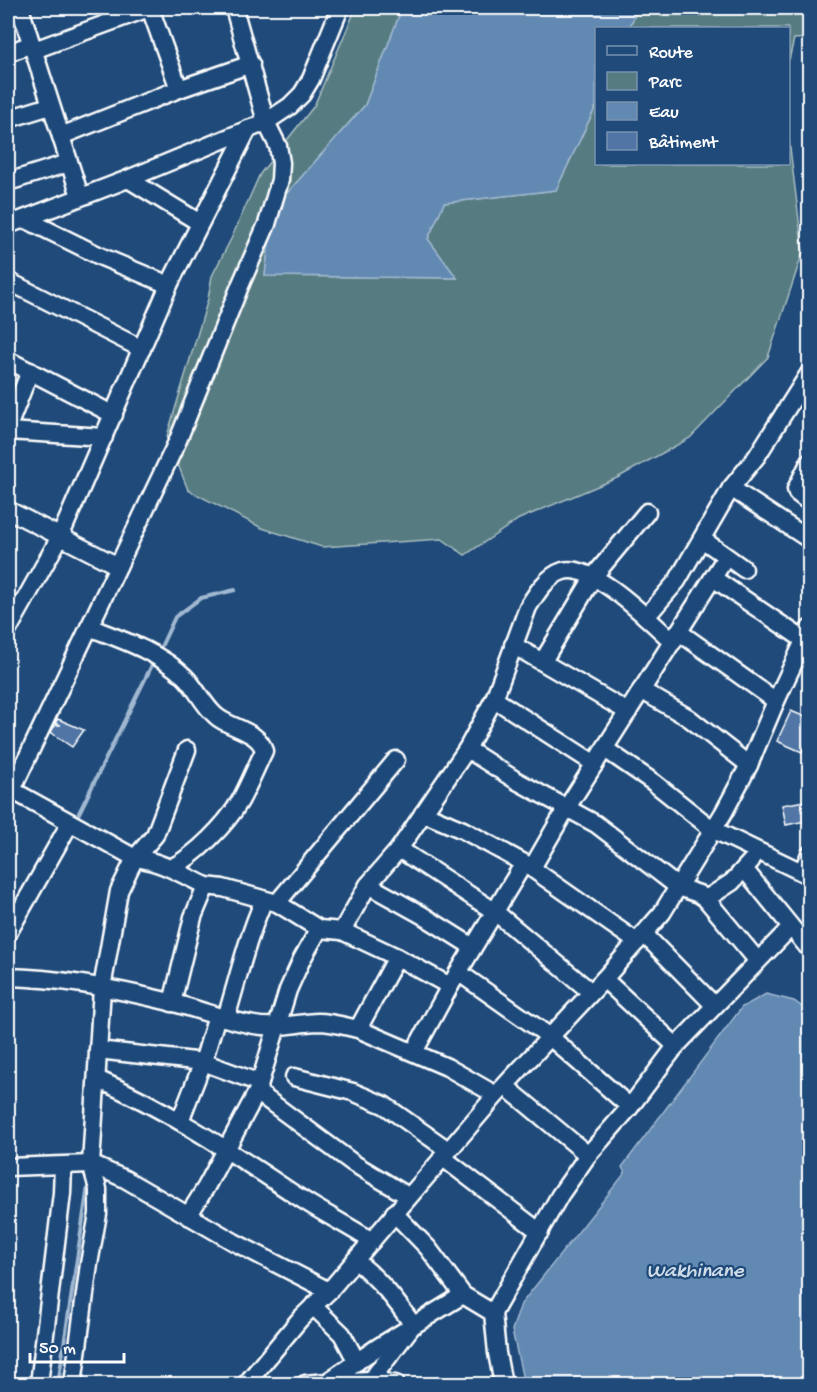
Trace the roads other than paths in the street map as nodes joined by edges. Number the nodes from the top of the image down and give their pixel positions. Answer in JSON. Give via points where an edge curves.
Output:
{"nodes":[{"id":1,"x":20,"y":8,"type":"edge"},
{"id":2,"x":149,"y":8,"type":"edge"},
{"id":3,"x":234,"y":8,"type":"edge"},
{"id":4,"x":340,"y":8,"type":"edge"},
{"id":5,"x":102,"y":16,"type":"edge"},
{"id":6,"x":33,"y":47,"type":"junction"},
{"id":7,"x":8,"y":53,"type":"edge"},
{"id":8,"x":251,"y":64,"type":"junction"},
{"id":9,"x":179,"y":89,"type":"junction"},
{"id":10,"x":50,"y":106,"type":"junction"},
{"id":11,"x":8,"y":119,"type":"edge"},
{"id":12,"x":266,"y":122,"type":"junction"},
{"id":13,"x":248,"y":129,"type":"junction"},
{"id":14,"x":61,"y":136,"type":"junction"},
{"id":15,"x":68,"y":163,"type":"junction"},
{"id":16,"x":128,"y":179,"type":"junction"},
{"id":17,"x":8,"y":182,"type":"edge"},
{"id":18,"x":80,"y":196,"type":"junction"},
{"id":19,"x":25,"y":219,"type":"junction"},
{"id":20,"x":200,"y":224,"type":"junction"},
{"id":21,"x":8,"y":225,"type":"edge"},
{"id":22,"x":8,"y":281,"type":"edge"},
{"id":23,"x":169,"y":285,"type":"junction"},
{"id":24,"x":142,"y":349,"type":"junction"},
{"id":25,"x":8,"y":360,"type":"edge"},
{"id":26,"x":30,"y":371,"type":"junction"},
{"id":27,"x":810,"y":372,"type":"edge"},
{"id":28,"x":114,"y":415,"type":"junction"},
{"id":29,"x":8,"y":429,"type":"edge"},
{"id":30,"x":104,"y":437,"type":"junction"},
{"id":31,"x":810,"y":461,"type":"edge"},
{"id":32,"x":731,"y":488,"type":"junction"},
{"id":33,"x":810,"y":502,"type":"edge"},
{"id":34,"x":8,"y":510,"type":"edge"},
{"id":35,"x":647,"y":512,"type":"dead end"},
{"id":36,"x":60,"y":537,"type":"junction"},
{"id":37,"x":702,"y":539,"type":"junction"},
{"id":38,"x":810,"y":540,"type":"edge"},
{"id":39,"x":726,"y":557,"type":"junction"},
{"id":40,"x":118,"y":566,"type":"junction"},
{"id":41,"x":744,"y":569,"type":"dead end"},
{"id":42,"x":594,"y":576,"type":"junction"},
{"id":43,"x":713,"y":578,"type":"junction"},
{"id":44,"x":646,"y":617,"type":"junction"},
{"id":45,"x":89,"y":627,"type":"junction"},
{"id":46,"x":8,"y":630,"type":"edge"},
{"id":47,"x":807,"y":634,"type":"edge"},
{"id":48,"x":676,"y":637,"type":"junction"},
{"id":49,"x":513,"y":645,"type":"junction"},
{"id":50,"x":543,"y":661,"type":"junction"},
{"id":51,"x":641,"y":690,"type":"junction"},
{"id":52,"x":494,"y":699,"type":"junction"},
{"id":53,"x":776,"y":701,"type":"junction"},
{"id":54,"x":628,"y":712,"type":"junction"},
{"id":55,"x":467,"y":749,"type":"junction"},
{"id":56,"x":605,"y":749,"type":"junction"},
{"id":57,"x":188,"y":750,"type":"dead end"},
{"id":58,"x":396,"y":760,"type":"dead end"},
{"id":59,"x":595,"y":764,"type":"junction"},
{"id":60,"x":749,"y":765,"type":"junction"},
{"id":61,"x":9,"y":792,"type":"edge"},
{"id":62,"x":566,"y":810,"type":"junction"},
{"id":63,"x":423,"y":813,"type":"junction"},
{"id":64,"x":70,"y":823,"type":"junction"},
{"id":65,"x":712,"y":829,"type":"junction"},
{"id":66,"x":399,"y":849,"type":"junction"},
{"id":67,"x":758,"y":852,"type":"junction"},
{"id":68,"x":810,"y":854,"type":"edge"},
{"id":69,"x":135,"y":858,"type":"junction"},
{"id":70,"x":528,"y":866,"type":"junction"},
{"id":71,"x":172,"y":869,"type":"junction"},
{"id":72,"x":745,"y":870,"type":"junction"},
{"id":73,"x":806,"y":874,"type":"edge"},
{"id":74,"x":200,"y":883,"type":"junction"},
{"id":75,"x":368,"y":885,"type":"junction"},
{"id":76,"x":678,"y":887,"type":"junction"},
{"id":77,"x":706,"y":899,"type":"junction"},
{"id":78,"x":271,"y":901,"type":"junction"},
{"id":79,"x":494,"y":911,"type":"junction"},
{"id":80,"x":790,"y":928,"type":"junction"},
{"id":81,"x":319,"y":929,"type":"junction"},
{"id":82,"x":342,"y":931,"type":"junction"},
{"id":83,"x":8,"y":933,"type":"edge"},
{"id":84,"x":641,"y":938,"type":"junction"},
{"id":85,"x":473,"y":947,"type":"junction"},
{"id":86,"x":810,"y":950,"type":"edge"},
{"id":87,"x":397,"y":957,"type":"junction"},
{"id":88,"x":758,"y":960,"type":"junction"},
{"id":89,"x":8,"y":977,"type":"edge"},
{"id":90,"x":454,"y":979,"type":"junction"},
{"id":91,"x":604,"y":979,"type":"junction"},
{"id":92,"x":102,"y":988,"type":"junction"},
{"id":93,"x":591,"y":992,"type":"junction"},
{"id":94,"x":171,"y":1003,"type":"junction"},
{"id":95,"x":714,"y":1005,"type":"junction"},
{"id":96,"x":221,"y":1017,"type":"junction"},
{"id":97,"x":276,"y":1028,"type":"junction"},
{"id":98,"x":358,"y":1029,"type":"junction"},
{"id":99,"x":549,"y":1035,"type":"junction"},
{"id":100,"x":676,"y":1046,"type":"junction"},
{"id":101,"x":98,"y":1050,"type":"junction"},
{"id":102,"x":414,"y":1052,"type":"junction"},
{"id":103,"x":203,"y":1062,"type":"junction"},
{"id":104,"x":294,"y":1077,"type":"dead end"},
{"id":105,"x":98,"y":1079,"type":"junction"},
{"id":106,"x":258,"y":1087,"type":"junction"},
{"id":107,"x":500,"y":1090,"type":"junction"},
{"id":108,"x":630,"y":1107,"type":"junction"},
{"id":109,"x":180,"y":1121,"type":"junction"},
{"id":110,"x":227,"y":1148,"type":"junction"},
{"id":111,"x":445,"y":1154,"type":"junction"},
{"id":112,"x":588,"y":1155,"type":"junction"},
{"id":113,"x":91,"y":1164,"type":"junction"},
{"id":114,"x":63,"y":1166,"type":"junction"},
{"id":115,"x":8,"y":1167,"type":"edge"},
{"id":116,"x":408,"y":1196,"type":"junction"},
{"id":117,"x":394,"y":1213,"type":"junction"},
{"id":118,"x":188,"y":1215,"type":"junction"},
{"id":119,"x":540,"y":1232,"type":"junction"},
{"id":120,"x":372,"y":1241,"type":"junction"},
{"id":121,"x":355,"y":1260,"type":"junction"},
{"id":122,"x":329,"y":1291,"type":"junction"},
{"id":123,"x":463,"y":1295,"type":"junction"},
{"id":124,"x":313,"y":1306,"type":"junction"},
{"id":125,"x":493,"y":1313,"type":"junction"},
{"id":126,"x":413,"y":1325,"type":"junction"},
{"id":127,"x":357,"y":1362,"type":"junction"},
{"id":128,"x":371,"y":1380,"type":"junction"},
{"id":129,"x":327,"y":1382,"type":"junction"},
{"id":130,"x":39,"y":1384,"type":"edge"},
{"id":131,"x":73,"y":1384,"type":"edge"},
{"id":132,"x":246,"y":1384,"type":"edge"},
{"id":133,"x":304,"y":1384,"type":"edge"},
{"id":134,"x":396,"y":1384,"type":"edge"},
{"id":135,"x":503,"y":1384,"type":"edge"}],
"edges":[{"from":1,"to":6,"type":"street"},
{"from":2,"to":5,"type":"street"},
{"from":2,"to":9,"type":"street"},
{"from":3,"to":8,"type":"street"},
{"from":4,"to":12,"type":"street","via":[[302,94]]},
{"from":5,"to":6,"type":"street"},
{"from":6,"to":7,"type":"street"},
{"from":6,"to":10,"type":"street"},
{"from":8,"to":9,"type":"street"},
{"from":8,"to":12,"type":"street"},
{"from":9,"to":14,"type":"street"},
{"from":10,"to":11,"type":"street"},
{"from":10,"to":14,"type":"street"},
{"from":12,"to":13,"type":"street"},
{"from":12,"to":40,"type":"street","via":[[278,146],[281,163],[267,224],[178,440]]},
{"from":13,"to":16,"type":"street"},
{"from":13,"to":20,"type":"street"},
{"from":14,"to":15,"type":"street"},
{"from":15,"to":17,"type":"street"},
{"from":15,"to":18,"type":"street"},
{"from":16,"to":18,"type":"street"},
{"from":16,"to":20,"type":"street"},
{"from":18,"to":19,"type":"street"},
{"from":19,"to":21,"type":"street"},
{"from":19,"to":23,"type":"street"},
{"from":20,"to":23,"type":"street"},
{"from":22,"to":24,"type":"street"},
{"from":23,"to":24,"type":"street"},
{"from":24,"to":28,"type":"street"},
{"from":25,"to":26,"type":"street"},
{"from":26,"to":28,"type":"street"},
{"from":26,"to":29,"type":"street"},
{"from":27,"to":32,"type":"street","via":[[757,456]]},
{"from":28,"to":30,"type":"street"},
{"from":29,"to":30,"type":"street"},
{"from":30,"to":36,"type":"street"},
{"from":31,"to":33,"type":"street","via":[[796,489]]},
{"from":32,"to":37,"type":"street"},
{"from":32,"to":38,"type":"street"},
{"from":34,"to":36,"type":"street"},
{"from":35,"to":42,"type":"street"},
{"from":36,"to":40,"type":"street"},
{"from":36,"to":46,"type":"street"},
{"from":37,"to":39,"type":"street"},
{"from":37,"to":44,"type":"street","via":[[677,581]]},
{"from":39,"to":41,"type":"street"},
{"from":39,"to":43,"type":"street"},
{"from":40,"to":45,"type":"street"},
{"from":42,"to":44,"type":"street"},
{"from":42,"to":49,"type":"street","via":[[563,571],[545,583],[528,607]]},
{"from":42,"to":50,"type":"street"},
{"from":43,"to":47,"type":"street"},
{"from":43,"to":48,"type":"street"},
{"from":44,"to":48,"type":"street"},
{"from":45,"to":61,"type":"street"},
{"from":45,"to":71,"type":"street","via":[[157,656],[184,676],[217,717],[263,746],[239,802],[200,848]]},
{"from":47,"to":53,"type":"street"},
{"from":48,"to":51,"type":"street"},
{"from":48,"to":53,"type":"street"},
{"from":49,"to":50,"type":"street"},
{"from":49,"to":52,"type":"street"},
{"from":50,"to":54,"type":"street"},
{"from":51,"to":54,"type":"street"},
{"from":51,"to":60,"type":"street","via":[[689,718]]},
{"from":52,"to":55,"type":"street"},
{"from":52,"to":59,"type":"street"},
{"from":53,"to":60,"type":"street"},
{"from":54,"to":56,"type":"street"},
{"from":55,"to":62,"type":"street"},
{"from":55,"to":63,"type":"street"},
{"from":56,"to":59,"type":"street"},
{"from":56,"to":65,"type":"street"},
{"from":57,"to":69,"type":"street","via":[[155,836]]},
{"from":58,"to":78,"type":"street"},
{"from":59,"to":62,"type":"street"},
{"from":60,"to":65,"type":"street"},
{"from":61,"to":64,"type":"street"},
{"from":62,"to":70,"type":"street"},
{"from":62,"to":76,"type":"street","via":[[596,824]]},
{"from":63,"to":66,"type":"street"},
{"from":63,"to":70,"type":"street"},
{"from":64,"to":69,"type":"street"},
{"from":64,"to":83,"type":"street"},
{"from":65,"to":67,"type":"street"},
{"from":65,"to":76,"type":"street"},
{"from":66,"to":75,"type":"street"},
{"from":66,"to":79,"type":"street"},
{"from":67,"to":72,"type":"street"},
{"from":67,"to":73,"type":"street"},
{"from":68,"to":73,"type":"street"},
{"from":69,"to":71,"type":"street"},
{"from":69,"to":92,"type":"street","via":[[119,891]]},
{"from":70,"to":79,"type":"street"},
{"from":70,"to":84,"type":"street"},
{"from":71,"to":74,"type":"street"},
{"from":72,"to":77,"type":"street"},
{"from":72,"to":80,"type":"street"},
{"from":74,"to":78,"type":"street"},
{"from":74,"to":94,"type":"street"},
{"from":75,"to":82,"type":"street"},
{"from":75,"to":85,"type":"street"},
{"from":76,"to":77,"type":"street"},
{"from":76,"to":84,"type":"street"},
{"from":77,"to":88,"type":"street"},
{"from":78,"to":81,"type":"street"},
{"from":78,"to":96,"type":"street","via":[[245,948]]},
{"from":79,"to":85,"type":"street"},
{"from":79,"to":93,"type":"street"},
{"from":80,"to":86,"type":"street"},
{"from":80,"to":88,"type":"street"},
{"from":81,"to":82,"type":"street"},
{"from":81,"to":97,"type":"street","via":[[288,990]]},
{"from":82,"to":87,"type":"street"},
{"from":84,"to":91,"type":"street"},
{"from":84,"to":95,"type":"street"},
{"from":85,"to":90,"type":"street"},
{"from":87,"to":90,"type":"street"},
{"from":87,"to":98,"type":"street"},
{"from":88,"to":95,"type":"street"},
{"from":89,"to":92,"type":"street"},
{"from":90,"to":99,"type":"street"},
{"from":90,"to":102,"type":"street"},
{"from":91,"to":93,"type":"street"},
{"from":91,"to":100,"type":"street"},
{"from":92,"to":94,"type":"street"},
{"from":92,"to":101,"type":"street"},
{"from":93,"to":99,"type":"street"},
{"from":94,"to":96,"type":"street"},
{"from":95,"to":100,"type":"street"},
{"from":96,"to":97,"type":"street"},
{"from":96,"to":103,"type":"street"},
{"from":97,"to":98,"type":"street","via":[[320,1022]]},
{"from":97,"to":106,"type":"street"},
{"from":98,"to":102,"type":"street"},
{"from":99,"to":107,"type":"street"},
{"from":99,"to":108,"type":"street"},
{"from":100,"to":108,"type":"street"},
{"from":101,"to":103,"type":"street"},
{"from":101,"to":105,"type":"street"},
{"from":102,"to":107,"type":"street"},
{"from":103,"to":106,"type":"street"},
{"from":103,"to":109,"type":"street"},
{"from":104,"to":111,"type":"street","via":[[353,1092],[384,1105]]},
{"from":105,"to":109,"type":"street"},
{"from":105,"to":113,"type":"street"},
{"from":106,"to":110,"type":"street"},
{"from":106,"to":116,"type":"street","via":[[353,1163]]},
{"from":107,"to":111,"type":"street"},
{"from":107,"to":112,"type":"street"},
{"from":108,"to":112,"type":"street"},
{"from":109,"to":110,"type":"street"},
{"from":110,"to":118,"type":"street"},
{"from":110,"to":120,"type":"street"},
{"from":111,"to":116,"type":"street"},
{"from":111,"to":119,"type":"street"},
{"from":112,"to":119,"type":"street"},
{"from":113,"to":114,"type":"street"},
{"from":113,"to":118,"type":"street"},
{"from":113,"to":131,"type":"street","via":[[98,1189],[98,1214]]},
{"from":114,"to":115,"type":"street"},
{"from":114,"to":130,"type":"street"},
{"from":116,"to":117,"type":"street"},
{"from":117,"to":120,"type":"street"},
{"from":117,"to":123,"type":"street","via":[[428,1248]]},
{"from":118,"to":122,"type":"street"},
{"from":119,"to":125,"type":"street"},
{"from":120,"to":121,"type":"street"},
{"from":121,"to":122,"type":"street"},
{"from":121,"to":126,"type":"street","via":[[381,1282]]},
{"from":122,"to":124,"type":"street"},
{"from":123,"to":125,"type":"street"},
{"from":123,"to":126,"type":"street"},
{"from":124,"to":127,"type":"street","via":[[342,1334]]},
{"from":124,"to":132,"type":"street"},
{"from":125,"to":135,"type":"street"},
{"from":126,"to":127,"type":"street"},
{"from":126,"to":128,"type":"street"},
{"from":127,"to":129,"type":"street"},
{"from":128,"to":129,"type":"street"},
{"from":128,"to":134,"type":"street"},
{"from":129,"to":133,"type":"street"}]}
